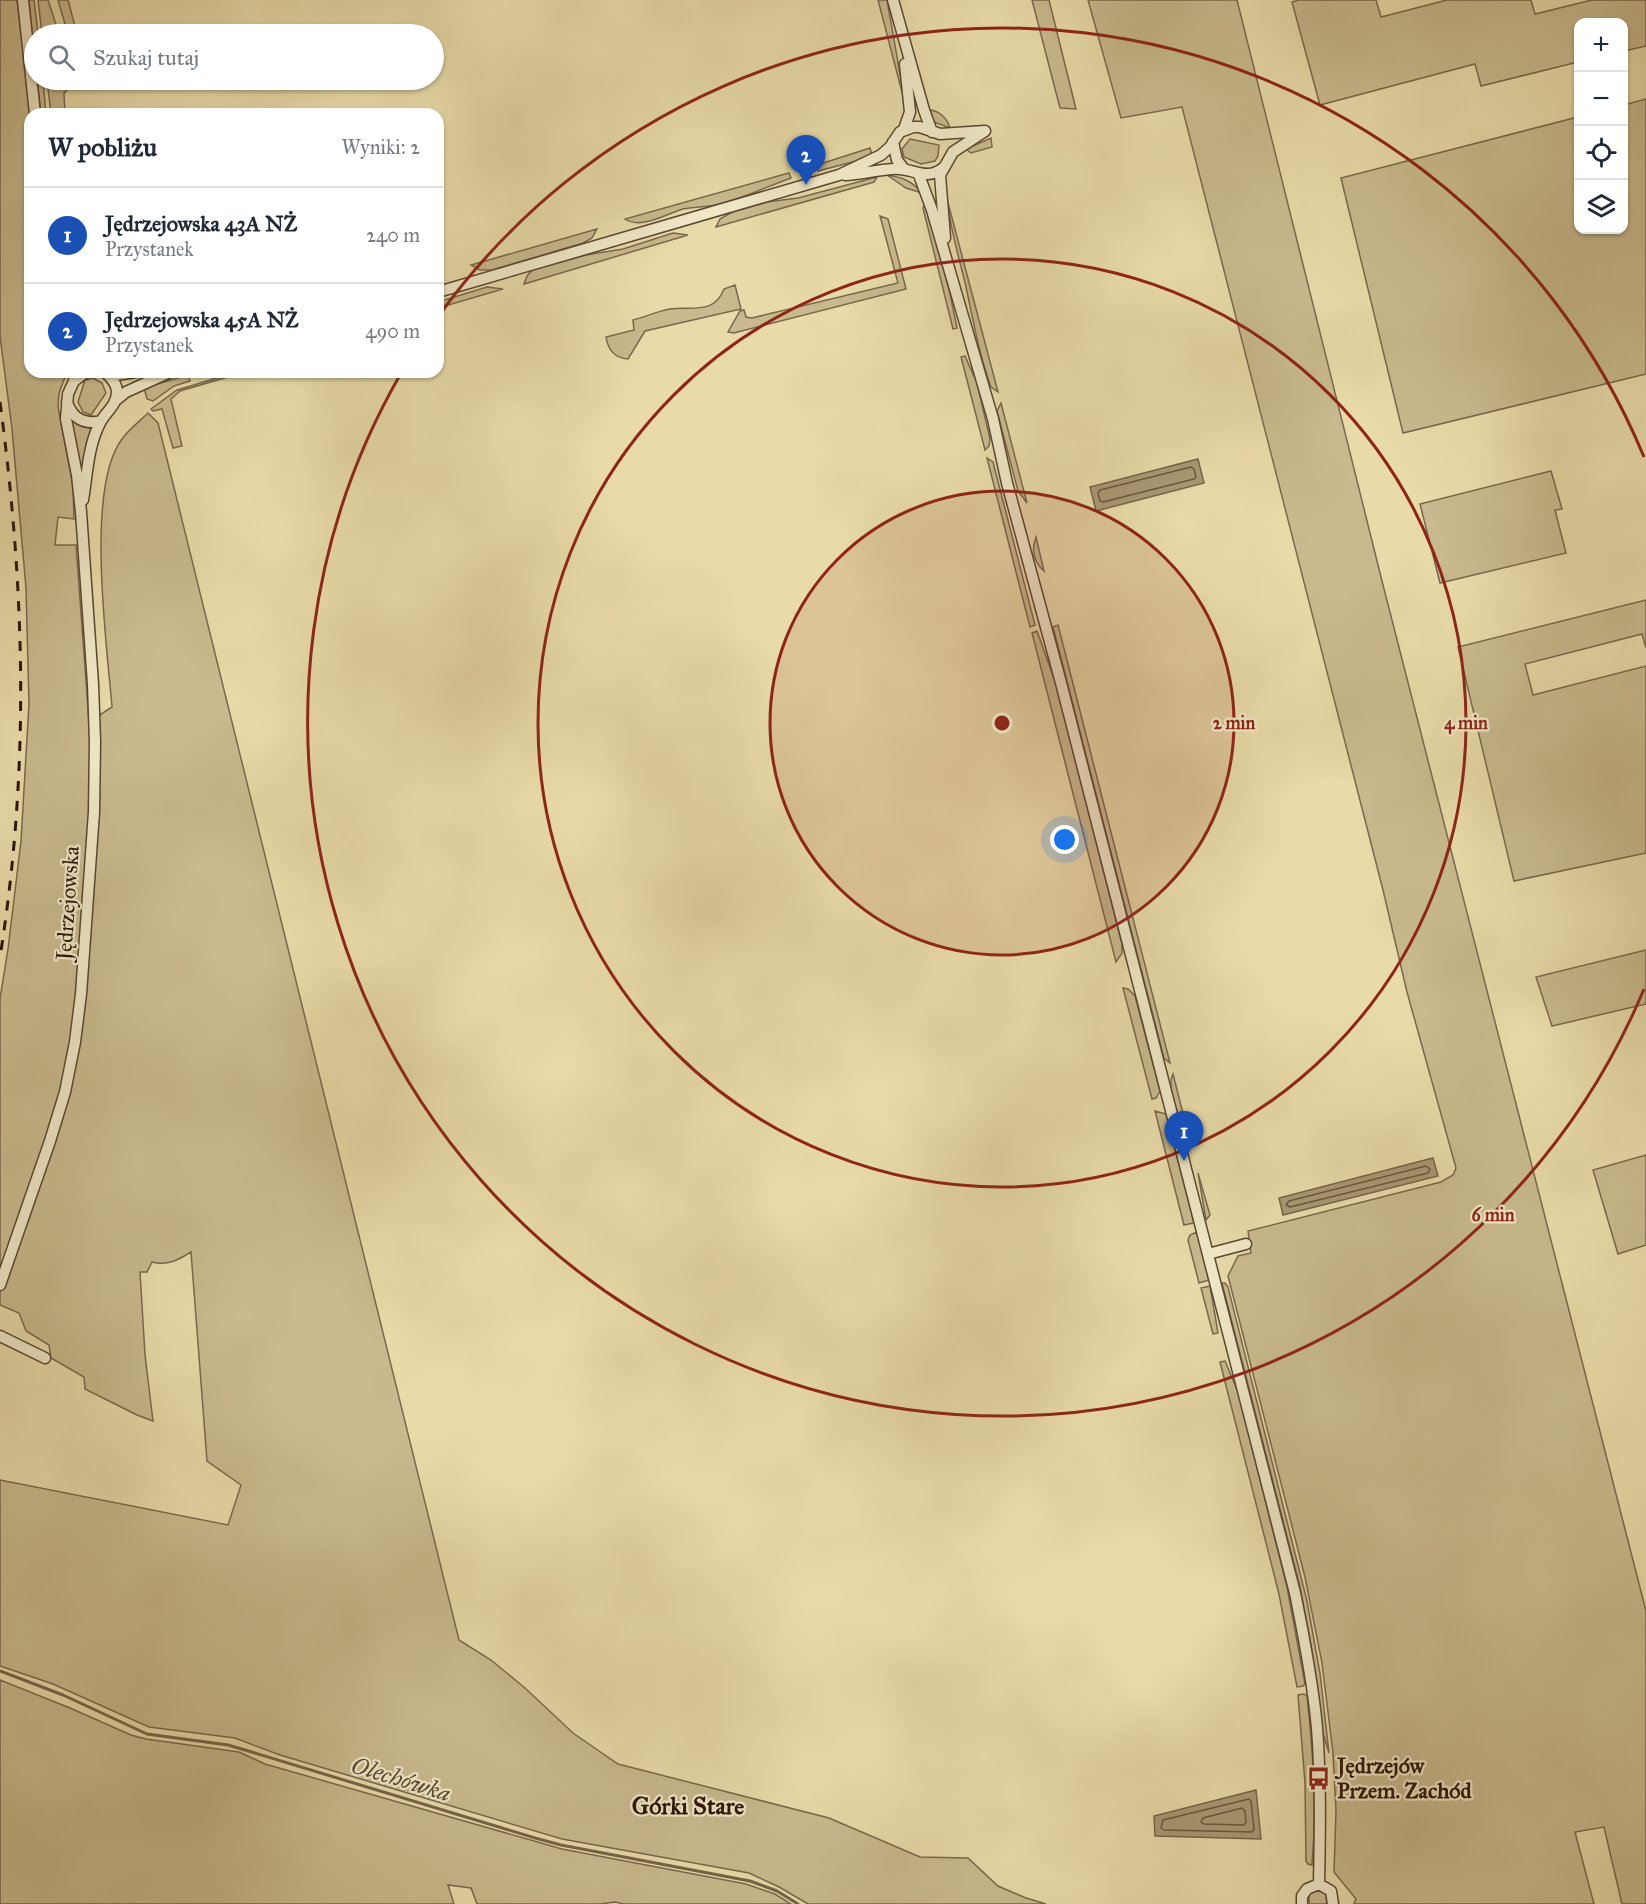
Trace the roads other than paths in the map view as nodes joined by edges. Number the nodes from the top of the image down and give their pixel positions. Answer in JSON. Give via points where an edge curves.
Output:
{"nodes":[{"id":1,"x":23,"y":0,"type":"edge"},
{"id":2,"x":893,"y":0,"type":"edge"},
{"id":3,"x":26,"y":24,"type":"edge"},
{"id":4,"x":901,"y":31,"type":"junction"},
{"id":5,"x":32,"y":90,"type":"edge"},
{"id":6,"x":34,"y":108,"type":"edge"},
{"id":7,"x":904,"y":129,"type":"junction"},
{"id":8,"x":936,"y":133,"type":"junction"},
{"id":9,"x":893,"y":142,"type":"junction"},
{"id":10,"x":950,"y":156,"type":"junction"},
{"id":11,"x":943,"y":168,"type":"junction"},
{"id":12,"x":904,"y":169,"type":"junction"},
{"id":13,"x":839,"y":175,"type":"junction"},
{"id":14,"x":919,"y":175,"type":"junction"},
{"id":15,"x":948,"y":264,"type":"junction"},
{"id":16,"x":444,"y":290,"type":"edge"},
{"id":17,"x":73,"y":378,"type":"edge"},
{"id":18,"x":110,"y":378,"type":"edge"},
{"id":19,"x":157,"y":378,"type":"edge"},
{"id":20,"x":67,"y":401,"type":"junction"},
{"id":21,"x":115,"y":402,"type":"junction"},
{"id":22,"x":101,"y":421,"type":"junction"},
{"id":23,"x":81,"y":512,"type":"junction"},
{"id":24,"x":1246,"y":1244,"type":"dead end"},
{"id":25,"x":1208,"y":1254,"type":"junction"},
{"id":26,"x":0,"y":1285,"type":"edge"},
{"id":27,"x":0,"y":1336,"type":"edge"},
{"id":28,"x":45,"y":1358,"type":"dead end"},
{"id":29,"x":1319,"y":1884,"type":"junction"},
{"id":30,"x":1302,"y":1904,"type":"edge"},
{"id":31,"x":1333,"y":1904,"type":"edge"}],
"edges":[{"from":1,"to":3,"type":"street"},
{"from":2,"to":4,"type":"street"},
{"from":4,"to":7,"type":"street","via":[[910,112]]},
{"from":4,"to":8,"type":"street","via":[[924,110]]},
{"from":5,"to":6,"type":"street"},
{"from":7,"to":8,"type":"street","via":[[920,127]]},
{"from":7,"to":9,"type":"street"},
{"from":8,"to":10,"type":"street"},
{"from":8,"to":10,"type":"street","via":[[986,131]]},
{"from":9,"to":12,"type":"street","via":[[897,160]]},
{"from":9,"to":13,"type":"street","via":[[880,155]]},
{"from":10,"to":11,"type":"street"},
{"from":11,"to":14,"type":"street"},
{"from":11,"to":15,"type":"street","via":[[940,183]]},
{"from":12,"to":13,"type":"street"},
{"from":12,"to":14,"type":"street"},
{"from":13,"to":16,"type":"street"},
{"from":14,"to":15,"type":"street"},
{"from":15,"to":25,"type":"street","via":[[993,419],[1009,494]]},
{"from":17,"to":20,"type":"street","name":"Jędrzejowska"},
{"from":18,"to":21,"type":"street","via":[[116,388]]},
{"from":19,"to":21,"type":"street","via":[[126,392]]},
{"from":20,"to":22,"type":"street","via":[[80,420]]},
{"from":20,"to":23,"type":"street","name":"Jędrzejowska","via":[[66,419]]},
{"from":21,"to":22,"type":"street","name":"Jędrzejowska"},
{"from":22,"to":23,"type":"street","name":"Jędrzejowska"},
{"from":23,"to":26,"type":"street","name":"Jędrzejowska","via":[[95,742],[81,994],[65,1092]]},
{"from":24,"to":25,"type":"street"},
{"from":25,"to":29,"type":"street","via":[[1304,1636],[1317,1727]]},
{"from":27,"to":28,"type":"street"},
{"from":29,"to":30,"type":"street","via":[[1307,1889]]},
{"from":29,"to":31,"type":"street","via":[[1331,1891]]}]}
